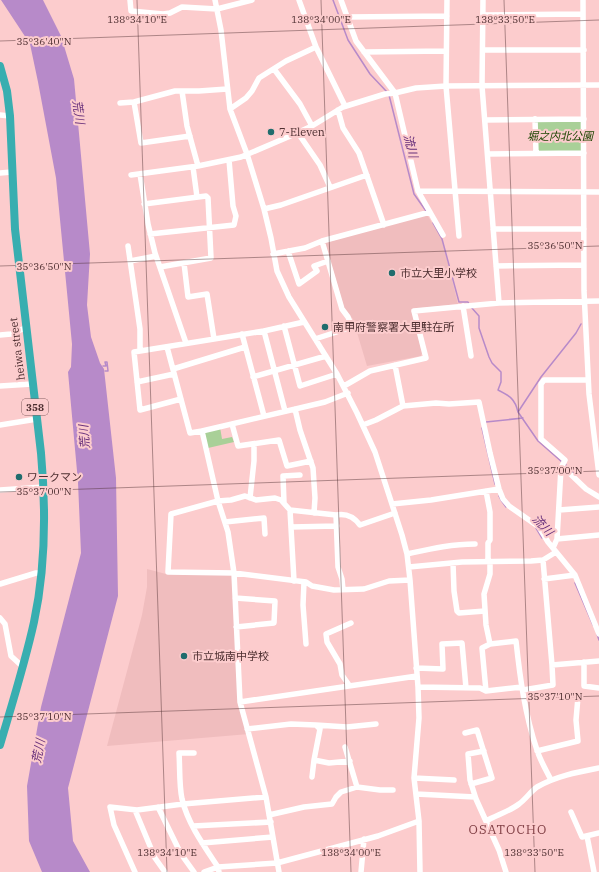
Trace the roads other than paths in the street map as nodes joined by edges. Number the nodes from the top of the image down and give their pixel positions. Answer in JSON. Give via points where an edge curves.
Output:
{"nodes":[{"id":1,"x":130,"y":0,"type":"edge"},
{"id":2,"x":215,"y":0,"type":"edge"},
{"id":3,"x":252,"y":0,"type":"edge"},
{"id":4,"x":299,"y":0,"type":"edge"},
{"id":5,"x":341,"y":0,"type":"edge"},
{"id":6,"x":447,"y":0,"type":"edge"},
{"id":7,"x":483,"y":0,"type":"edge"},
{"id":8,"x":583,"y":0,"type":"edge"},
{"id":9,"x":217,"y":9,"type":"junction"},
{"id":10,"x":583,"y":14,"type":"junction"},
{"id":11,"x":483,"y":15,"type":"junction"},
{"id":12,"x":447,"y":16,"type":"junction"},
{"id":13,"x":347,"y":17,"type":"junction"},
{"id":14,"x":316,"y":47,"type":"junction"},
{"id":15,"x":446,"y":50,"type":"junction"},
{"id":16,"x":483,"y":50,"type":"junction"},
{"id":17,"x":584,"y":50,"type":"junction"},
{"id":18,"x":364,"y":52,"type":"junction"},
{"id":19,"x":0,"y":66,"type":"edge"},
{"id":20,"x":274,"y":69,"type":"junction"},
{"id":21,"x":584,"y":85,"type":"junction"},
{"id":22,"x":599,"y":85,"type":"edge"},
{"id":23,"x":446,"y":86,"type":"junction"},
{"id":24,"x":482,"y":86,"type":"junction"},
{"id":25,"x":227,"y":89,"type":"junction"},
{"id":26,"x":182,"y":91,"type":"junction"},
{"id":27,"x":390,"y":93,"type":"junction"},
{"id":28,"x":134,"y":102,"type":"junction"},
{"id":29,"x":120,"y":104,"type":"dead end"},
{"id":30,"x":345,"y":106,"type":"junction"},
{"id":31,"x":230,"y":109,"type":"junction"},
{"id":32,"x":338,"y":110,"type":"junction"},
{"id":33,"x":0,"y":115,"type":"edge"},
{"id":34,"x":10,"y":116,"type":"junction"},
{"id":35,"x":584,"y":118,"type":"junction"},
{"id":36,"x":535,"y":119,"type":"junction"},
{"id":37,"x":485,"y":120,"type":"junction"},
{"id":38,"x":312,"y":126,"type":"junction"},
{"id":39,"x":298,"y":133,"type":"junction"},
{"id":40,"x":190,"y":136,"type":"junction"},
{"id":41,"x":536,"y":153,"type":"junction"},
{"id":42,"x":584,"y":153,"type":"junction"},
{"id":43,"x":247,"y":154,"type":"junction"},
{"id":44,"x":488,"y":154,"type":"junction"},
{"id":45,"x":229,"y":160,"type":"junction"},
{"id":46,"x":195,"y":167,"type":"junction"},
{"id":47,"x":12,"y":172,"type":"junction"},
{"id":48,"x":0,"y":173,"type":"edge"},
{"id":49,"x":140,"y":174,"type":"junction"},
{"id":50,"x":131,"y":175,"type":"dead end"},
{"id":51,"x":367,"y":175,"type":"junction"},
{"id":52,"x":330,"y":187,"type":"junction"},
{"id":53,"x":418,"y":191,"type":"junction"},
{"id":54,"x":454,"y":191,"type":"junction"},
{"id":55,"x":490,"y":192,"type":"junction"},
{"id":56,"x":584,"y":192,"type":"junction"},
{"id":57,"x":599,"y":192,"type":"edge"},
{"id":58,"x":197,"y":197,"type":"junction"},
{"id":59,"x":144,"y":204,"type":"junction"},
{"id":60,"x":264,"y":209,"type":"junction"},
{"id":61,"x":428,"y":212,"type":"junction"},
{"id":62,"x":384,"y":225,"type":"junction"},
{"id":63,"x":210,"y":227,"type":"junction"},
{"id":64,"x":493,"y":229,"type":"junction"},
{"id":65,"x":584,"y":229,"type":"junction"},
{"id":66,"x":150,"y":234,"type":"junction"},
{"id":67,"x":443,"y":235,"type":"dead end"},
{"id":68,"x":459,"y":236,"type":"dead end"},
{"id":69,"x":322,"y":241,"type":"junction"},
{"id":70,"x":128,"y":246,"type":"dead end"},
{"id":71,"x":288,"y":251,"type":"junction"},
{"id":72,"x":273,"y":254,"type":"junction"},
{"id":73,"x":156,"y":256,"type":"junction"},
{"id":74,"x":130,"y":261,"type":"junction"},
{"id":75,"x":328,"y":261,"type":"junction"},
{"id":76,"x":184,"y":263,"type":"junction"},
{"id":77,"x":584,"y":265,"type":"junction"},
{"id":78,"x":496,"y":266,"type":"junction"},
{"id":79,"x":160,"y":267,"type":"junction"},
{"id":80,"x":599,"y":301,"type":"edge"},
{"id":81,"x":585,"y":302,"type":"junction"},
{"id":82,"x":499,"y":303,"type":"junction"},
{"id":83,"x":467,"y":305,"type":"junction"},
{"id":84,"x":304,"y":322,"type":"junction"},
{"id":85,"x":284,"y":326,"type":"junction"},
{"id":86,"x":26,"y":328,"type":"junction"},
{"id":87,"x":264,"y":331,"type":"junction"},
{"id":88,"x":242,"y":334,"type":"junction"},
{"id":89,"x":0,"y":335,"type":"edge"},
{"id":90,"x":214,"y":339,"type":"junction"},
{"id":91,"x":315,"y":339,"type":"junction"},
{"id":92,"x":186,"y":343,"type":"junction"},
{"id":93,"x":167,"y":347,"type":"junction"},
{"id":94,"x":245,"y":347,"type":"junction"},
{"id":95,"x":140,"y":351,"type":"junction"},
{"id":96,"x":326,"y":356,"type":"junction"},
{"id":97,"x":471,"y":356,"type":"dead end"},
{"id":98,"x":294,"y":365,"type":"junction"},
{"id":99,"x":395,"y":365,"type":"junction"},
{"id":100,"x":274,"y":371,"type":"junction"},
{"id":101,"x":173,"y":372,"type":"junction"},
{"id":102,"x":337,"y":374,"type":"junction"},
{"id":103,"x":253,"y":377,"type":"junction"},
{"id":104,"x":588,"y":380,"type":"junction"},
{"id":105,"x":137,"y":382,"type":"junction"},
{"id":106,"x":32,"y":384,"type":"junction"},
{"id":107,"x":0,"y":386,"type":"edge"},
{"id":108,"x":344,"y":386,"type":"junction"},
{"id":109,"x":348,"y":393,"type":"junction"},
{"id":110,"x":181,"y":399,"type":"junction"},
{"id":111,"x":403,"y":406,"type":"junction"},
{"id":112,"x":295,"y":409,"type":"junction"},
{"id":113,"x":285,"y":411,"type":"junction"},
{"id":114,"x":264,"y":416,"type":"junction"},
{"id":115,"x":37,"y":420,"type":"junction"},
{"id":116,"x":0,"y":424,"type":"edge"},
{"id":117,"x":232,"y":424,"type":"junction"},
{"id":118,"x":363,"y":425,"type":"junction"},
{"id":119,"x":202,"y":431,"type":"junction"},
{"id":120,"x":254,"y":444,"type":"junction"},
{"id":121,"x":311,"y":462,"type":"junction"},
{"id":122,"x":563,"y":464,"type":"junction"},
{"id":123,"x":300,"y":475,"type":"dead end"},
{"id":124,"x":599,"y":475,"type":"edge"},
{"id":125,"x":44,"y":487,"type":"junction"},
{"id":126,"x":498,"y":489,"type":"junction"},
{"id":127,"x":0,"y":490,"type":"edge"},
{"id":128,"x":486,"y":491,"type":"junction"},
{"id":129,"x":599,"y":497,"type":"edge"},
{"id":130,"x":250,"y":498,"type":"junction"},
{"id":131,"x":218,"y":501,"type":"junction"},
{"id":132,"x":284,"y":503,"type":"junction"},
{"id":133,"x":392,"y":504,"type":"junction"},
{"id":134,"x":599,"y":507,"type":"edge"},
{"id":135,"x":290,"y":510,"type":"junction"},
{"id":136,"x":559,"y":510,"type":"junction"},
{"id":137,"x":314,"y":513,"type":"junction"},
{"id":138,"x":395,"y":513,"type":"junction"},
{"id":139,"x":336,"y":516,"type":"junction"},
{"id":140,"x":225,"y":522,"type":"junction"},
{"id":141,"x":337,"y":526,"type":"junction"},
{"id":142,"x":291,"y":527,"type":"junction"},
{"id":143,"x":265,"y":534,"type":"dead end"},
{"id":144,"x":599,"y":535,"type":"edge"},
{"id":145,"x":557,"y":539,"type":"junction"},
{"id":146,"x":475,"y":544,"type":"dead end"},
{"id":147,"x":554,"y":550,"type":"junction"},
{"id":148,"x":407,"y":554,"type":"junction"},
{"id":149,"x":543,"y":560,"type":"junction"},
{"id":150,"x":489,"y":562,"type":"junction"},
{"id":151,"x":454,"y":563,"type":"junction"},
{"id":152,"x":409,"y":567,"type":"junction"},
{"id":153,"x":42,"y":573,"type":"junction"},
{"id":154,"x":234,"y":573,"type":"junction"},
{"id":155,"x":575,"y":575,"type":"junction"},
{"id":156,"x":544,"y":579,"type":"junction"},
{"id":157,"x":410,"y":580,"type":"junction"},
{"id":158,"x":294,"y":581,"type":"junction"},
{"id":159,"x":304,"y":582,"type":"junction"},
{"id":160,"x":0,"y":584,"type":"edge"},
{"id":161,"x":343,"y":590,"type":"junction"},
{"id":162,"x":235,"y":598,"type":"junction"},
{"id":163,"x":485,"y":611,"type":"junction"},
{"id":164,"x":0,"y":618,"type":"edge"},
{"id":165,"x":351,"y":623,"type":"dead end"},
{"id":166,"x":236,"y":627,"type":"junction"},
{"id":167,"x":599,"y":634,"type":"edge"},
{"id":168,"x":306,"y":644,"type":"dead end"},
{"id":169,"x":490,"y":644,"type":"junction"},
{"id":170,"x":599,"y":661,"type":"edge"},
{"id":171,"x":584,"y":662,"type":"junction"},
{"id":172,"x":552,"y":665,"type":"junction"},
{"id":173,"x":23,"y":666,"type":"junction"},
{"id":174,"x":416,"y":668,"type":"junction"},
{"id":175,"x":417,"y":676,"type":"junction"},
{"id":176,"x":349,"y":685,"type":"junction"},
{"id":177,"x":418,"y":687,"type":"junction"},
{"id":178,"x":466,"y":688,"type":"junction"},
{"id":179,"x":523,"y":688,"type":"junction"},
{"id":180,"x":599,"y":688,"type":"edge"},
{"id":181,"x":486,"y":691,"type":"junction"},
{"id":182,"x":578,"y":697,"type":"dead end"},
{"id":183,"x":240,"y":702,"type":"junction"},
{"id":184,"x":376,"y":724,"type":"dead end"},
{"id":185,"x":316,"y":725,"type":"junction"},
{"id":186,"x":247,"y":729,"type":"junction"},
{"id":187,"x":465,"y":733,"type":"dead end"},
{"id":188,"x":0,"y":745,"type":"edge"},
{"id":189,"x":346,"y":747,"type":"dead end"},
{"id":190,"x":484,"y":751,"type":"junction"},
{"id":191,"x":537,"y":751,"type":"junction"},
{"id":192,"x":194,"y":753,"type":"dead end"},
{"id":193,"x":314,"y":760,"type":"junction"},
{"id":194,"x":350,"y":761,"type":"junction"},
{"id":195,"x":599,"y":768,"type":"edge"},
{"id":196,"x":312,"y":777,"type":"dead end"},
{"id":197,"x":414,"y":778,"type":"junction"},
{"id":198,"x":454,"y":780,"type":"dead end"},
{"id":199,"x":551,"y":780,"type":"junction"},
{"id":200,"x":471,"y":784,"type":"junction"},
{"id":201,"x":357,"y":787,"type":"junction"},
{"id":202,"x":393,"y":790,"type":"dead end"},
{"id":203,"x":416,"y":794,"type":"junction"},
{"id":204,"x":266,"y":797,"type":"junction"},
{"id":205,"x":475,"y":797,"type":"junction"},
{"id":206,"x":183,"y":804,"type":"junction"},
{"id":207,"x":158,"y":807,"type":"junction"},
{"id":208,"x":135,"y":810,"type":"junction"},
{"id":209,"x":571,"y":812,"type":"dead end"},
{"id":210,"x":269,"y":815,"type":"junction"},
{"id":211,"x":419,"y":821,"type":"junction"},
{"id":212,"x":486,"y":821,"type":"junction"},
{"id":213,"x":271,"y":822,"type":"junction"},
{"id":214,"x":193,"y":826,"type":"junction"},
{"id":215,"x":599,"y":833,"type":"edge"},
{"id":216,"x":587,"y":836,"type":"junction"},
{"id":217,"x":273,"y":838,"type":"junction"},
{"id":218,"x":364,"y":839,"type":"junction"},
{"id":219,"x":202,"y":843,"type":"junction"},
{"id":220,"x":277,"y":863,"type":"junction"},
{"id":221,"x":219,"y":870,"type":"edge"},
{"id":222,"x":135,"y":872,"type":"edge"},
{"id":223,"x":165,"y":872,"type":"edge"},
{"id":224,"x":194,"y":872,"type":"edge"},
{"id":225,"x":204,"y":872,"type":"edge"},
{"id":226,"x":279,"y":872,"type":"edge"},
{"id":227,"x":361,"y":872,"type":"edge"},
{"id":228,"x":420,"y":872,"type":"edge"},
{"id":229,"x":506,"y":872,"type":"edge"},
{"id":230,"x":594,"y":872,"type":"edge"}],
"edges":[{"from":1,"to":9,"type":"street","via":[[131,11],[163,14],[182,7]]},
{"from":2,"to":9,"type":"street"},
{"from":3,"to":9,"type":"street"},
{"from":4,"to":14,"type":"street"},
{"from":5,"to":13,"type":"street"},
{"from":6,"to":12,"type":"street"},
{"from":7,"to":11,"type":"street"},
{"from":8,"to":10,"type":"street"},
{"from":9,"to":25,"type":"street"},
{"from":10,"to":11,"type":"street"},
{"from":10,"to":17,"type":"street"},
{"from":11,"to":16,"type":"street"},
{"from":12,"to":13,"type":"street"},
{"from":12,"to":15,"type":"street"},
{"from":13,"to":18,"type":"street","via":[[356,41]]},
{"from":14,"to":20,"type":"street"},
{"from":14,"to":30,"type":"street"},
{"from":15,"to":18,"type":"street"},
{"from":15,"to":23,"type":"street"},
{"from":16,"to":17,"type":"street"},
{"from":16,"to":24,"type":"street"},
{"from":17,"to":21,"type":"street"},
{"from":18,"to":27,"type":"street"},
{"from":19,"to":34,"type":"highway","name":"heiwa street","number":"358"},
{"from":20,"to":31,"type":"street","via":[[259,78],[246,98]]},
{"from":20,"to":38,"type":"street","via":[[300,104]]},
{"from":21,"to":22,"type":"street"},
{"from":21,"to":24,"type":"street"},
{"from":21,"to":35,"type":"street"},
{"from":23,"to":24,"type":"street"},
{"from":23,"to":27,"type":"street"},
{"from":23,"to":54,"type":"street"},
{"from":24,"to":37,"type":"street"},
{"from":25,"to":26,"type":"street"},
{"from":25,"to":31,"type":"street"},
{"from":26,"to":28,"type":"street"},
{"from":26,"to":40,"type":"street"},
{"from":27,"to":30,"type":"street"},
{"from":27,"to":53,"type":"street"},
{"from":28,"to":29,"type":"street"},
{"from":28,"to":40,"type":"street","via":[[140,143]]},
{"from":30,"to":32,"type":"street"},
{"from":31,"to":43,"type":"street"},
{"from":32,"to":38,"type":"street"},
{"from":32,"to":51,"type":"street","via":[[343,128],[359,153]]},
{"from":33,"to":34,"type":"street"},
{"from":34,"to":47,"type":"highway","name":"heiwa street","number":"358"},
{"from":35,"to":36,"type":"street"},
{"from":35,"to":42,"type":"street"},
{"from":36,"to":37,"type":"street"},
{"from":36,"to":41,"type":"street"},
{"from":37,"to":44,"type":"street"},
{"from":38,"to":39,"type":"street"},
{"from":39,"to":43,"type":"street"},
{"from":39,"to":52,"type":"street","via":[[320,165]]},
{"from":40,"to":46,"type":"street"},
{"from":41,"to":42,"type":"street"},
{"from":41,"to":44,"type":"street"},
{"from":42,"to":56,"type":"street"},
{"from":43,"to":45,"type":"street"},
{"from":43,"to":60,"type":"street"},
{"from":44,"to":55,"type":"street"},
{"from":45,"to":46,"type":"street"},
{"from":45,"to":63,"type":"street","via":[[236,216],[234,225]]},
{"from":46,"to":49,"type":"street"},
{"from":46,"to":58,"type":"street"},
{"from":47,"to":48,"type":"street"},
{"from":47,"to":86,"type":"highway","name":"heiwa street","number":"358","via":[[15,229]]},
{"from":49,"to":50,"type":"street"},
{"from":49,"to":59,"type":"street"},
{"from":51,"to":52,"type":"street"},
{"from":51,"to":62,"type":"street"},
{"from":52,"to":60,"type":"street"},
{"from":53,"to":54,"type":"street"},
{"from":53,"to":61,"type":"street"},
{"from":54,"to":55,"type":"street"},
{"from":54,"to":68,"type":"street"},
{"from":55,"to":56,"type":"street"},
{"from":55,"to":64,"type":"street"},
{"from":56,"to":57,"type":"street"},
{"from":56,"to":65,"type":"street"},
{"from":58,"to":59,"type":"street"},
{"from":58,"to":63,"type":"street","via":[[208,198]]},
{"from":59,"to":66,"type":"street"},
{"from":60,"to":72,"type":"street"},
{"from":61,"to":62,"type":"street"},
{"from":61,"to":67,"type":"street"},
{"from":62,"to":69,"type":"street"},
{"from":63,"to":66,"type":"street"},
{"from":63,"to":76,"type":"street","via":[[211,258]]},
{"from":64,"to":65,"type":"street"},
{"from":64,"to":78,"type":"street"},
{"from":65,"to":77,"type":"street"},
{"from":66,"to":73,"type":"street"},
{"from":69,"to":71,"type":"street"},
{"from":69,"to":75,"type":"street"},
{"from":70,"to":74,"type":"street"},
{"from":71,"to":72,"type":"street"},
{"from":71,"to":75,"type":"street","via":[[299,284],[317,271],[314,266]]},
{"from":72,"to":84,"type":"street","via":[[276,271]]},
{"from":73,"to":74,"type":"street"},
{"from":73,"to":79,"type":"street"},
{"from":74,"to":95,"type":"street","via":[[140,329]]},
{"from":75,"to":91,"type":"street","via":[[342,309],[352,327]]},
{"from":76,"to":79,"type":"street"},
{"from":76,"to":90,"type":"street","via":[[188,297],[207,294]]},
{"from":77,"to":78,"type":"street"},
{"from":77,"to":81,"type":"street"},
{"from":78,"to":82,"type":"street"},
{"from":79,"to":92,"type":"street"},
{"from":80,"to":81,"type":"street"},
{"from":81,"to":82,"type":"street"},
{"from":81,"to":104,"type":"street"},
{"from":82,"to":83,"type":"street"},
{"from":83,"to":97,"type":"street"},
{"from":83,"to":99,"type":"street","via":[[414,311],[426,358]]},
{"from":84,"to":85,"type":"street"},
{"from":84,"to":91,"type":"street"},
{"from":85,"to":87,"type":"street"},
{"from":85,"to":98,"type":"street"},
{"from":86,"to":89,"type":"street"},
{"from":86,"to":106,"type":"highway","name":"heiwa street","number":"358"},
{"from":87,"to":88,"type":"street"},
{"from":87,"to":100,"type":"street"},
{"from":88,"to":90,"type":"street"},
{"from":88,"to":94,"type":"street"},
{"from":90,"to":92,"type":"street"},
{"from":91,"to":96,"type":"street"},
{"from":92,"to":93,"type":"street"},
{"from":93,"to":95,"type":"street"},
{"from":93,"to":101,"type":"street"},
{"from":94,"to":101,"type":"street"},
{"from":94,"to":103,"type":"street"},
{"from":95,"to":105,"type":"street","via":[[134,352]]},
{"from":96,"to":98,"type":"street"},
{"from":96,"to":102,"type":"street"},
{"from":98,"to":100,"type":"street"},
{"from":98,"to":102,"type":"street","via":[[300,386]]},
{"from":99,"to":108,"type":"street","via":[[370,371]]},
{"from":99,"to":111,"type":"street"},
{"from":100,"to":103,"type":"street"},
{"from":100,"to":113,"type":"street"},
{"from":101,"to":105,"type":"street"},
{"from":101,"to":110,"type":"street"},
{"from":102,"to":108,"type":"street"},
{"from":103,"to":114,"type":"street"},
{"from":104,"to":122,"type":"street","via":[[544,380],[541,384],[541,439]]},
{"from":104,"to":124,"type":"street"},
{"from":105,"to":110,"type":"street","via":[[140,410]]},
{"from":106,"to":107,"type":"street"},
{"from":106,"to":115,"type":"highway","name":"heiwa street","number":"358"},
{"from":108,"to":109,"type":"street"},
{"from":109,"to":112,"type":"street"},
{"from":109,"to":118,"type":"street"},
{"from":110,"to":119,"type":"street","via":[[190,433]]},
{"from":111,"to":118,"type":"street"},
{"from":111,"to":126,"type":"street","via":[[479,402]]},
{"from":112,"to":113,"type":"street"},
{"from":112,"to":121,"type":"street"},
{"from":113,"to":114,"type":"street"},
{"from":114,"to":117,"type":"street"},
{"from":115,"to":116,"type":"street"},
{"from":115,"to":125,"type":"highway","name":"heiwa street","number":"358"},
{"from":117,"to":119,"type":"street"},
{"from":117,"to":120,"type":"street","via":[[238,446]]},
{"from":118,"to":133,"type":"street"},
{"from":119,"to":131,"type":"street"},
{"from":120,"to":121,"type":"street","via":[[279,440],[287,466]]},
{"from":120,"to":130,"type":"street"},
{"from":121,"to":137,"type":"street"},
{"from":122,"to":129,"type":"street","via":[[586,489]]},
{"from":122,"to":136,"type":"street"},
{"from":123,"to":132,"type":"street","via":[[283,476]]},
{"from":125,"to":127,"type":"street"},
{"from":125,"to":153,"type":"highway","name":"heiwa street","number":"358"},
{"from":126,"to":128,"type":"street"},
{"from":126,"to":147,"type":"street","via":[[509,506],[539,527]]},
{"from":128,"to":133,"type":"street"},
{"from":128,"to":150,"type":"street","via":[[490,512]]},
{"from":130,"to":131,"type":"street","via":[[245,496]]},
{"from":130,"to":132,"type":"street","via":[[275,498]]},
{"from":131,"to":140,"type":"street"},
{"from":131,"to":154,"type":"street","via":[[171,514],[168,572]]},
{"from":132,"to":135,"type":"street"},
{"from":133,"to":138,"type":"street"},
{"from":134,"to":136,"type":"street"},
{"from":135,"to":137,"type":"street"},
{"from":135,"to":142,"type":"street"},
{"from":136,"to":145,"type":"street"},
{"from":137,"to":139,"type":"street"},
{"from":138,"to":139,"type":"street","via":[[360,525],[353,517],[341,514]]},
{"from":138,"to":148,"type":"street"},
{"from":139,"to":141,"type":"street"},
{"from":140,"to":143,"type":"street","via":[[264,518]]},
{"from":140,"to":154,"type":"street"},
{"from":141,"to":142,"type":"street"},
{"from":141,"to":161,"type":"street","via":[[338,567]]},
{"from":142,"to":158,"type":"street"},
{"from":144,"to":145,"type":"street"},
{"from":145,"to":147,"type":"street"},
{"from":146,"to":148,"type":"street","via":[[441,546]]},
{"from":147,"to":149,"type":"street"},
{"from":147,"to":155,"type":"street"},
{"from":148,"to":152,"type":"street"},
{"from":149,"to":150,"type":"street"},
{"from":149,"to":156,"type":"street"},
{"from":150,"to":151,"type":"street"},
{"from":150,"to":163,"type":"street","via":[[490,574],[484,594]]},
{"from":151,"to":152,"type":"street"},
{"from":151,"to":163,"type":"street","via":[[457,611]]},
{"from":152,"to":157,"type":"street"},
{"from":153,"to":160,"type":"street"},
{"from":153,"to":173,"type":"highway","name":"heiwa street","number":"358"},
{"from":154,"to":158,"type":"street"},
{"from":154,"to":162,"type":"street"},
{"from":155,"to":156,"type":"street"},
{"from":155,"to":167,"type":"street"},
{"from":156,"to":172,"type":"street"},
{"from":157,"to":161,"type":"street","via":[[389,581],[370,588]]},
{"from":157,"to":174,"type":"street"},
{"from":158,"to":159,"type":"street"},
{"from":159,"to":161,"type":"street","via":[[312,586]]},
{"from":159,"to":168,"type":"street"},
{"from":162,"to":166,"type":"street"},
{"from":162,"to":166,"type":"street","via":[[275,601],[274,623]]},
{"from":163,"to":169,"type":"street"},
{"from":164,"to":173,"type":"street","via":[[5,624],[12,656]]},
{"from":165,"to":176,"type":"street","via":[[326,634],[327,642]]},
{"from":166,"to":183,"type":"street"},
{"from":169,"to":179,"type":"street","via":[[516,641]]},
{"from":169,"to":181,"type":"street","via":[[482,648]]},
{"from":170,"to":171,"type":"street"},
{"from":171,"to":172,"type":"street"},
{"from":171,"to":180,"type":"street","via":[[584,686]]},
{"from":172,"to":179,"type":"street","via":[[553,685]]},
{"from":173,"to":188,"type":"highway","name":"heiwa street","number":"358"},
{"from":174,"to":175,"type":"street"},
{"from":174,"to":178,"type":"street","via":[[443,669],[442,644],[462,643]]},
{"from":175,"to":176,"type":"street"},
{"from":175,"to":177,"type":"street"},
{"from":176,"to":183,"type":"street"},
{"from":177,"to":178,"type":"street"},
{"from":177,"to":197,"type":"street","via":[[419,718]]},
{"from":178,"to":181,"type":"street","via":[[480,688]]},
{"from":179,"to":181,"type":"street"},
{"from":179,"to":191,"type":"street"},
{"from":182,"to":191,"type":"street","via":[[578,741]]},
{"from":183,"to":186,"type":"street"},
{"from":184,"to":185,"type":"street","via":[[347,727]]},
{"from":185,"to":186,"type":"street","via":[[291,724]]},
{"from":185,"to":193,"type":"street","via":[[320,729]]},
{"from":186,"to":204,"type":"street"},
{"from":187,"to":190,"type":"street","via":[[477,730]]},
{"from":189,"to":194,"type":"street"},
{"from":190,"to":200,"type":"street","via":[[468,754]]},
{"from":190,"to":200,"type":"street","via":[[492,778]]},
{"from":191,"to":199,"type":"street"},
{"from":192,"to":206,"type":"street","via":[[179,753]]},
{"from":193,"to":194,"type":"street","via":[[329,763]]},
{"from":193,"to":196,"type":"street"},
{"from":194,"to":201,"type":"street"},
{"from":195,"to":199,"type":"street"},
{"from":197,"to":198,"type":"street"},
{"from":197,"to":203,"type":"street"},
{"from":199,"to":212,"type":"street","via":[[529,793],[518,805]]},
{"from":200,"to":205,"type":"street"},
{"from":201,"to":202,"type":"street"},
{"from":201,"to":210,"type":"street","via":[[341,792],[332,804],[304,806]]},
{"from":203,"to":205,"type":"street"},
{"from":203,"to":211,"type":"street"},
{"from":204,"to":206,"type":"street"},
{"from":204,"to":210,"type":"street"},
{"from":205,"to":212,"type":"street"},
{"from":206,"to":207,"type":"street"},
{"from":206,"to":214,"type":"street"},
{"from":207,"to":208,"type":"street"},
{"from":207,"to":224,"type":"street","via":[[181,854]]},
{"from":208,"to":222,"type":"street","via":[[110,807],[114,825]]},
{"from":208,"to":223,"type":"street","via":[[155,858]]},
{"from":209,"to":216,"type":"street","via":[[582,837]]},
{"from":210,"to":213,"type":"street"},
{"from":211,"to":218,"type":"street"},
{"from":211,"to":228,"type":"street"},
{"from":212,"to":229,"type":"street"},
{"from":213,"to":214,"type":"street"},
{"from":213,"to":217,"type":"street"},
{"from":214,"to":219,"type":"street"},
{"from":215,"to":216,"type":"street"},
{"from":216,"to":230,"type":"street"},
{"from":217,"to":219,"type":"street"},
{"from":217,"to":220,"type":"street"},
{"from":218,"to":220,"type":"street"},
{"from":218,"to":227,"type":"street"},
{"from":219,"to":221,"type":"street"},
{"from":220,"to":221,"type":"street"},
{"from":220,"to":226,"type":"street"},
{"from":221,"to":225,"type":"street"}]}
